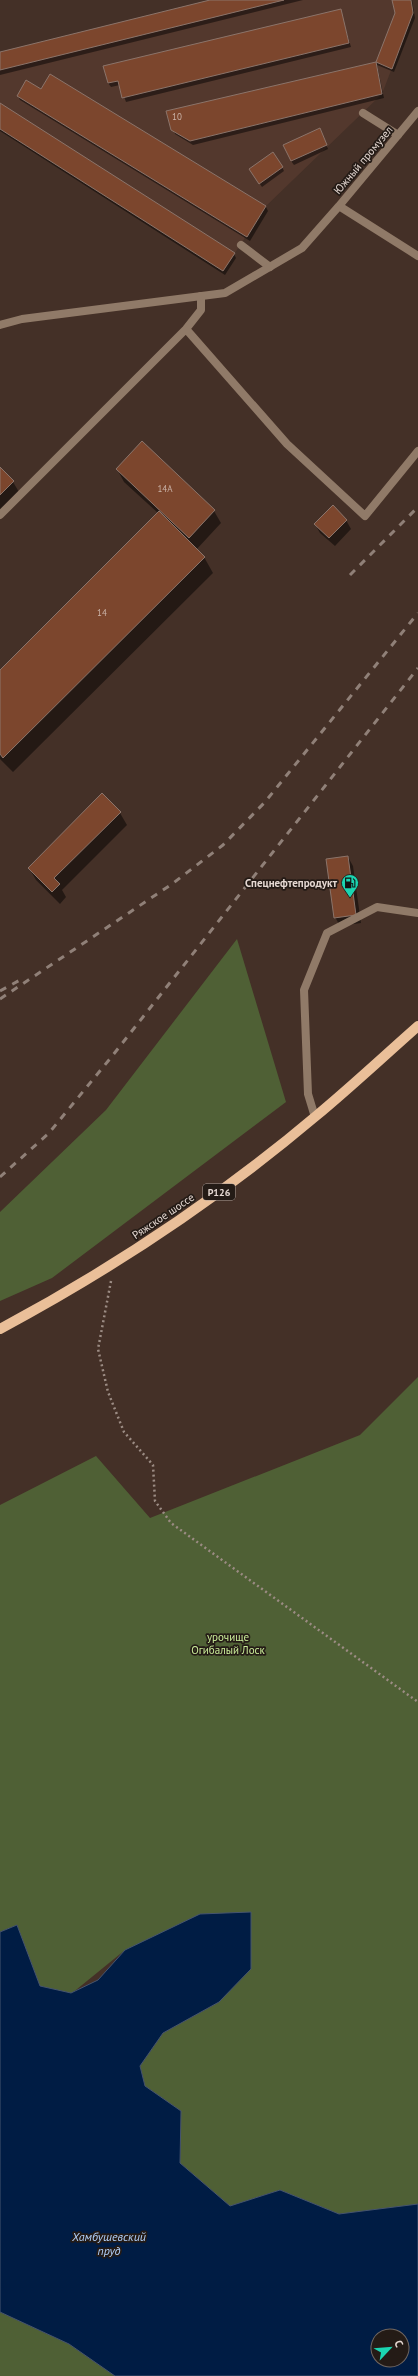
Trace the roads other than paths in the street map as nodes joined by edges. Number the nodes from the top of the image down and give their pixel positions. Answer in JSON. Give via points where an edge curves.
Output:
{"nodes":[{"id":1,"x":418,"y":111,"type":"edge"},
{"id":2,"x":363,"y":113,"type":"dead end"},
{"id":3,"x":398,"y":135,"type":"junction"},
{"id":4,"x":339,"y":206,"type":"junction"},
{"id":5,"x":241,"y":244,"type":"dead end"},
{"id":6,"x":418,"y":256,"type":"edge"},
{"id":7,"x":270,"y":267,"type":"junction"},
{"id":8,"x":201,"y":296,"type":"junction"},
{"id":9,"x":0,"y":325,"type":"edge"},
{"id":10,"x":186,"y":329,"type":"junction"},
{"id":11,"x":418,"y":451,"type":"edge"},
{"id":12,"x":0,"y":515,"type":"edge"},
{"id":13,"x":418,"y":913,"type":"edge"},
{"id":14,"x":418,"y":1026,"type":"edge"},
{"id":15,"x":315,"y":1117,"type":"junction"},
{"id":16,"x":0,"y":1330,"type":"edge"}],
"edges":[{"from":1,"to":3,"type":"street","name":"Южный промузел"},
{"from":2,"to":3,"type":"street"},
{"from":3,"to":4,"type":"street","name":"Южный промузел"},
{"from":4,"to":6,"type":"street","name":"Южный промузел"},
{"from":4,"to":7,"type":"street","via":[[302,248]]},
{"from":5,"to":7,"type":"street"},
{"from":7,"to":8,"type":"street","via":[[225,293]]},
{"from":8,"to":9,"type":"street","via":[[22,319]]},
{"from":8,"to":10,"type":"street","via":[[201,310]]},
{"from":10,"to":11,"type":"street","via":[[287,444],[366,516]]},
{"from":10,"to":12,"type":"street"},
{"from":13,"to":15,"type":"street","via":[[377,907],[327,932],[304,990],[308,1094]]},
{"from":14,"to":15,"type":"main road","name":"Ряжское шоссе","number":"Р126"},
{"from":15,"to":16,"type":"main road","name":"Ряжское шоссе","number":"Р126","via":[[214,1196],[81,1284]]}]}
